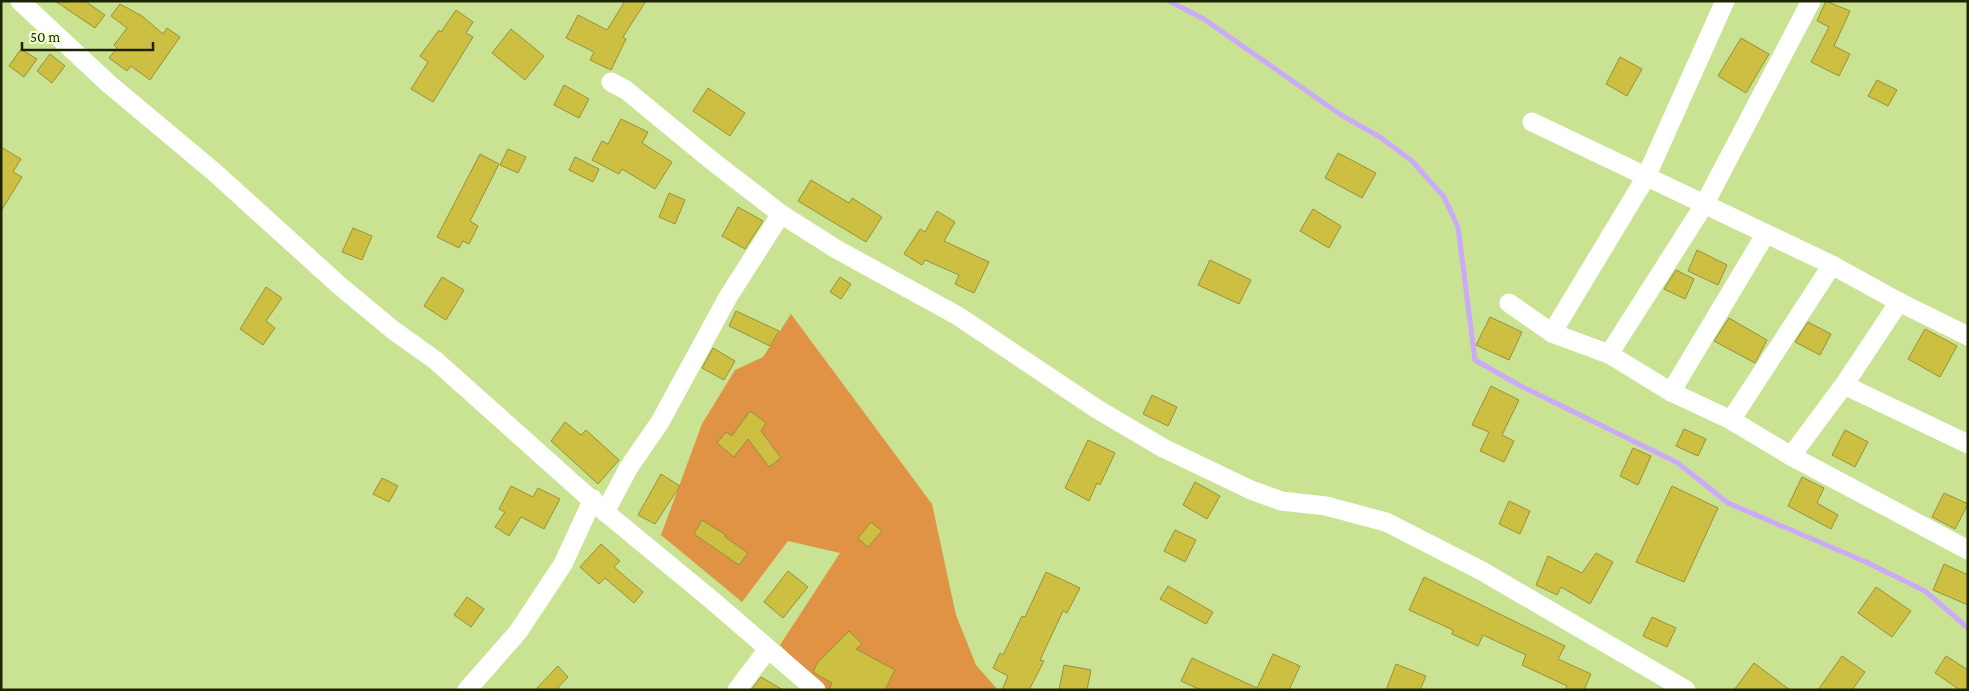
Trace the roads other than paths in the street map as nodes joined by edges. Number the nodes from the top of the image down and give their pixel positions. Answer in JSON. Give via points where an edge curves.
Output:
{"nodes":[{"id":1,"x":20,"y":1,"type":"edge"},
{"id":2,"x":1725,"y":1,"type":"edge"},
{"id":3,"x":1811,"y":1,"type":"edge"},
{"id":4,"x":612,"y":82,"type":"dead end"},
{"id":5,"x":1532,"y":122,"type":"dead end"},
{"id":6,"x":1646,"y":177,"type":"junction"},
{"id":7,"x":1704,"y":205,"type":"junction"},
{"id":8,"x":780,"y":214,"type":"junction"},
{"id":9,"x":1765,"y":235,"type":"junction"},
{"id":10,"x":1832,"y":265,"type":"junction"},
{"id":11,"x":1899,"y":302,"type":"junction"},
{"id":12,"x":1509,"y":303,"type":"dead end"},
{"id":13,"x":1552,"y":334,"type":"junction"},
{"id":14,"x":1968,"y":336,"type":"edge"},
{"id":15,"x":1609,"y":354,"type":"junction"},
{"id":16,"x":1844,"y":385,"type":"junction"},
{"id":17,"x":1671,"y":392,"type":"junction"},
{"id":18,"x":1731,"y":420,"type":"junction"},
{"id":19,"x":1968,"y":444,"type":"edge"},
{"id":20,"x":1791,"y":456,"type":"junction"},
{"id":21,"x":599,"y":506,"type":"junction"},
{"id":22,"x":1968,"y":550,"type":"edge"},
{"id":23,"x":768,"y":649,"type":"junction"},
{"id":24,"x":467,"y":690,"type":"edge"},
{"id":25,"x":737,"y":690,"type":"edge"},
{"id":26,"x":816,"y":690,"type":"edge"},
{"id":27,"x":1686,"y":690,"type":"edge"}],
"edges":[{"from":1,"to":21,"type":"street","via":[[109,84],[213,171],[326,274],[435,360]]},
{"from":2,"to":6,"type":"street"},
{"from":3,"to":7,"type":"street"},
{"from":4,"to":8,"type":"street"},
{"from":5,"to":6,"type":"street"},
{"from":6,"to":7,"type":"street"},
{"from":6,"to":13,"type":"street"},
{"from":7,"to":9,"type":"street"},
{"from":7,"to":15,"type":"street"},
{"from":8,"to":21,"type":"street","via":[[728,297],[664,414]]},
{"from":8,"to":27,"type":"street","via":[[836,249],[958,316],[1097,410],[1185,460],[1281,501],[1326,506],[1386,522],[1482,571]]},
{"from":9,"to":10,"type":"street"},
{"from":9,"to":17,"type":"street"},
{"from":10,"to":11,"type":"street"},
{"from":10,"to":18,"type":"street"},
{"from":11,"to":14,"type":"street"},
{"from":11,"to":16,"type":"street"},
{"from":12,"to":13,"type":"street"},
{"from":13,"to":15,"type":"street"},
{"from":15,"to":17,"type":"street"},
{"from":16,"to":19,"type":"street"},
{"from":16,"to":20,"type":"street"},
{"from":17,"to":18,"type":"street"},
{"from":18,"to":20,"type":"street"},
{"from":20,"to":22,"type":"street"},
{"from":21,"to":23,"type":"street"},
{"from":21,"to":24,"type":"street","via":[[518,632]]},
{"from":23,"to":25,"type":"street"},
{"from":23,"to":26,"type":"street"}]}
